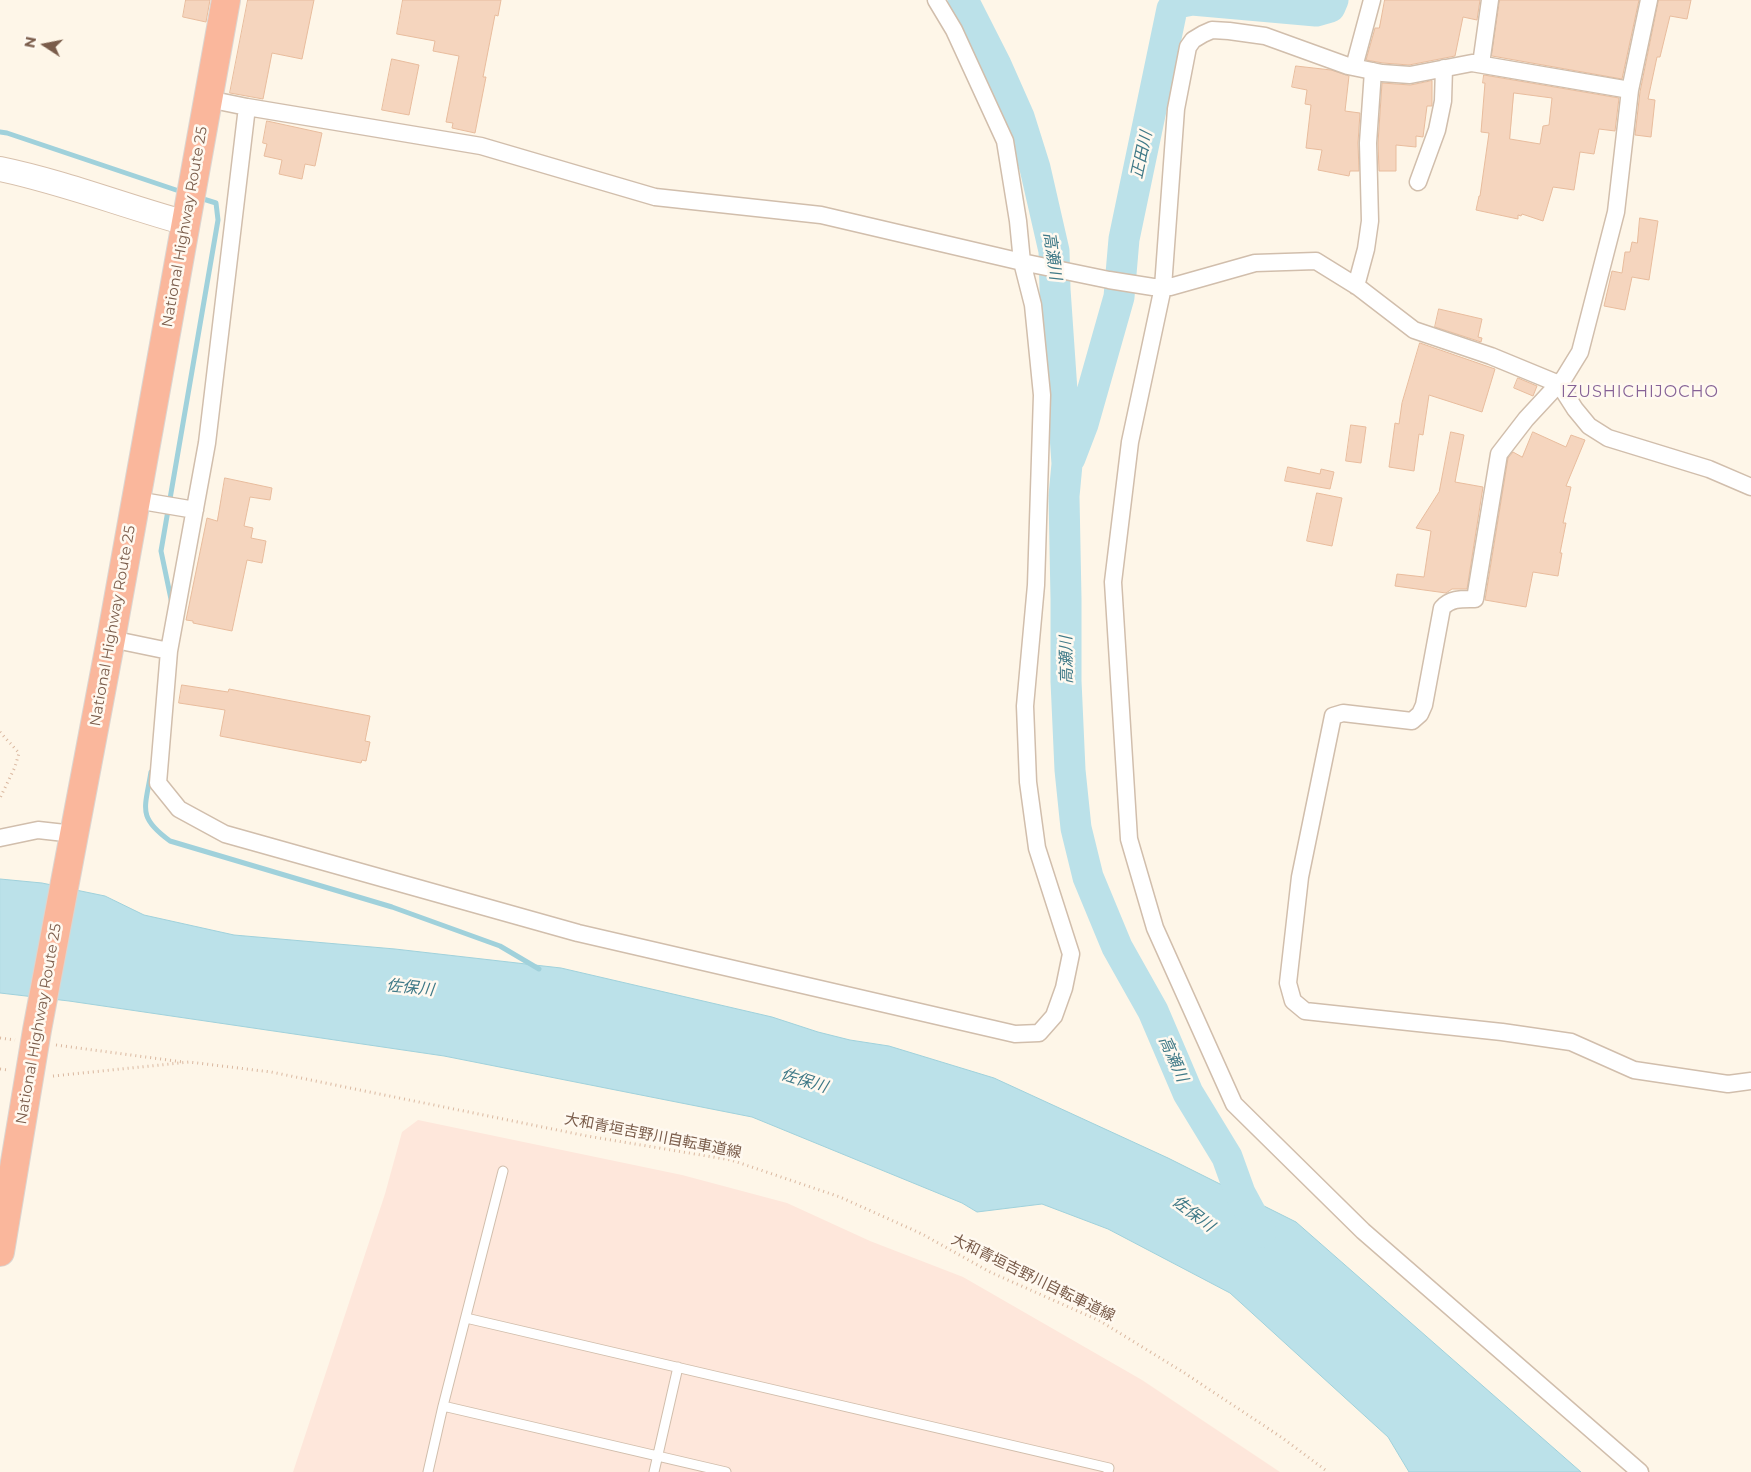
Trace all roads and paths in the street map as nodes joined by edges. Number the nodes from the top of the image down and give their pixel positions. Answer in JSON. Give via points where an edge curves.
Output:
{"nodes":[{"id":1,"x":226,"y":0,"type":"edge"},
{"id":2,"x":936,"y":0,"type":"edge"},
{"id":3,"x":1372,"y":0,"type":"edge"},
{"id":4,"x":1490,"y":0,"type":"edge"},
{"id":5,"x":1649,"y":0,"type":"edge"},
{"id":6,"x":1481,"y":64,"type":"junction"},
{"id":7,"x":1354,"y":67,"type":"junction"},
{"id":8,"x":1444,"y":68,"type":"junction"},
{"id":9,"x":1373,"y":71,"type":"junction"},
{"id":10,"x":1630,"y":90,"type":"junction"},
{"id":11,"x":208,"y":99,"type":"junction"},
{"id":12,"x":247,"y":107,"type":"junction"},
{"id":13,"x":0,"y":169,"type":"edge"},
{"id":14,"x":1418,"y":182,"type":"dead end"},
{"id":15,"x":189,"y":204,"type":"junction"},
{"id":16,"x":1025,"y":262,"type":"junction"},
{"id":17,"x":1356,"y":286,"type":"junction"},
{"id":18,"x":1163,"y":287,"type":"junction"},
{"id":19,"x":1559,"y":384,"type":"junction"},
{"id":20,"x":1751,"y":487,"type":"edge"},
{"id":21,"x":136,"y":500,"type":"junction"},
{"id":22,"x":195,"y":510,"type":"junction"},
{"id":23,"x":111,"y":639,"type":"junction"},
{"id":24,"x":169,"y":651,"type":"junction"},
{"id":25,"x":0,"y":732,"type":"edge"},
{"id":26,"x":0,"y":798,"type":"edge"},
{"id":27,"x":74,"y":834,"type":"junction"},
{"id":28,"x":0,"y":838,"type":"edge"},
{"id":29,"x":36,"y":1036,"type":"junction"},
{"id":30,"x":189,"y":1062,"type":"junction"},
{"id":31,"x":53,"y":1076,"type":"dead end"},
{"id":32,"x":1751,"y":1081,"type":"edge"},
{"id":33,"x":503,"y":1171,"type":"dead end"},
{"id":34,"x":0,"y":1252,"type":"edge"},
{"id":35,"x":466,"y":1318,"type":"junction"},
{"id":36,"x":678,"y":1367,"type":"junction"},
{"id":37,"x":443,"y":1406,"type":"junction"},
{"id":38,"x":658,"y":1455,"type":"junction"},
{"id":39,"x":428,"y":1472,"type":"edge"},
{"id":40,"x":654,"y":1472,"type":"edge"},
{"id":41,"x":726,"y":1472,"type":"edge"},
{"id":42,"x":1108,"y":1472,"type":"edge"},
{"id":43,"x":1328,"y":1472,"type":"edge"},
{"id":44,"x":1640,"y":1472,"type":"edge"}],
"edges":[{"from":1,"to":11,"type":"highway","name":"National Highway Route 25"},
{"from":2,"to":16,"type":"street","via":[[954,30],[1005,141]]},
{"from":3,"to":7,"type":"street"},
{"from":4,"to":6,"type":"street"},
{"from":5,"to":10,"type":"street"},
{"from":6,"to":8,"type":"street"},
{"from":6,"to":10,"type":"street"},
{"from":7,"to":9,"type":"street"},
{"from":7,"to":18,"type":"street","via":[[1266,36],[1212,30],[1193,40],[1188,47],[1176,110]]},
{"from":8,"to":9,"type":"street","via":[[1410,74]]},
{"from":8,"to":14,"type":"street","via":[[1439,120]]},
{"from":9,"to":17,"type":"street","via":[[1368,143],[1370,221]]},
{"from":10,"to":19,"type":"street","via":[[1616,212],[1580,352]]},
{"from":11,"to":12,"type":"street"},
{"from":11,"to":15,"type":"highway","name":"National Highway Route 25"},
{"from":12,"to":16,"type":"street","via":[[481,146],[655,197],[821,215]]},
{"from":12,"to":22,"type":"street","via":[[207,443]]},
{"from":13,"to":15,"type":"street","via":[[49,182]]},
{"from":15,"to":21,"type":"highway","name":"National Highway Route 25"},
{"from":16,"to":18,"type":"street","via":[[1109,280]]},
{"from":16,"to":24,"type":"street","via":[[1042,395],[1036,585],[1025,706],[1028,782],[1038,848],[1071,954],[1054,1016],[1039,1033],[1015,1034],[578,933],[225,834],[179,810],[158,783]]},
{"from":17,"to":18,"type":"street","via":[[1316,261],[1255,263]]},
{"from":17,"to":19,"type":"street","via":[[1414,330]]},
{"from":18,"to":44,"type":"street","via":[[1130,442],[1113,582],[1129,839],[1155,928],[1234,1104],[1363,1231]]},
{"from":19,"to":20,"type":"street","via":[[1589,426],[1608,438],[1709,468]]},
{"from":19,"to":32,"type":"street","via":[[1526,418],[1499,454],[1475,599],[1457,599],[1442,608],[1420,714],[1412,721],[1343,713],[1333,716],[1300,877],[1288,983],[1293,1001],[1305,1011],[1571,1042],[1634,1070],[1728,1084]]},
{"from":21,"to":22,"type":"street"},
{"from":21,"to":23,"type":"highway","name":"National Highway Route 25"},
{"from":22,"to":24,"type":"street"},
{"from":23,"to":24,"type":"street"},
{"from":23,"to":27,"type":"highway","name":"National Highway Route 25"},
{"from":25,"to":26,"type":"path","via":[[19,752]]},
{"from":27,"to":28,"type":"street","via":[[38,830]]},
{"from":27,"to":29,"type":"highway","name":"National Highway Route 25"},
{"from":29,"to":30,"type":"path"},
{"from":29,"to":34,"type":"highway","name":"National Highway Route 25"},
{"from":30,"to":31,"type":"path","name":"大和青垣吉野川自転車道線"},
{"from":30,"to":43,"type":"path","name":"大和青垣吉野川自転車道線","via":[[271,1072],[587,1136],[731,1160],[840,1197],[922,1234],[990,1272],[1100,1321],[1183,1372]]},
{"from":33,"to":35,"type":"lane"},
{"from":35,"to":36,"type":"lane"},
{"from":35,"to":37,"type":"lane"},
{"from":36,"to":38,"type":"lane"},
{"from":36,"to":42,"type":"lane","via":[[1109,1468]]},
{"from":37,"to":38,"type":"lane"},
{"from":37,"to":39,"type":"lane"},
{"from":38,"to":40,"type":"lane"},
{"from":38,"to":41,"type":"lane"}]}
